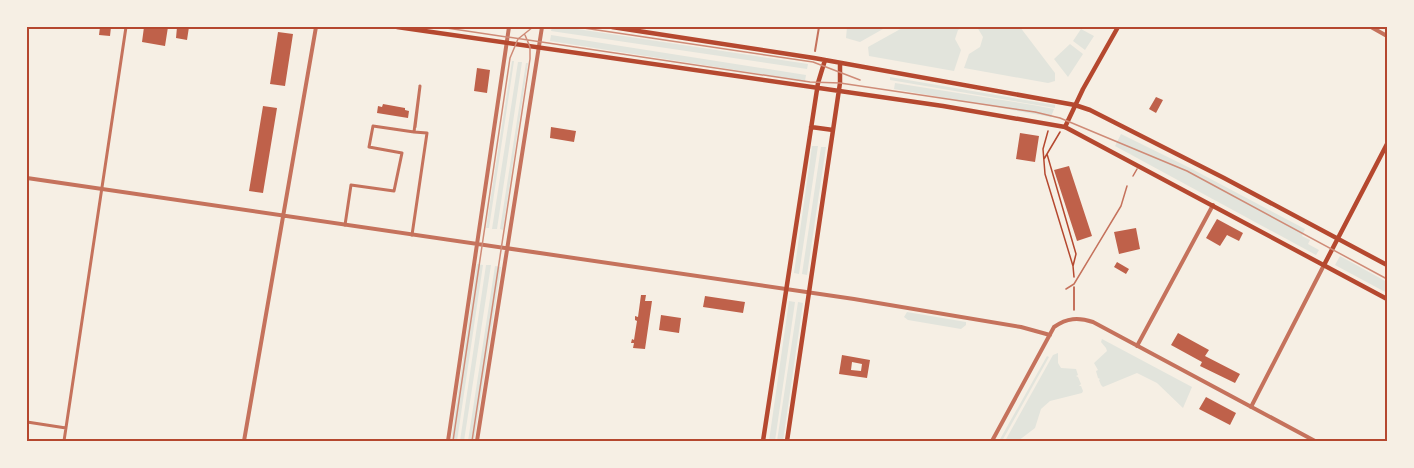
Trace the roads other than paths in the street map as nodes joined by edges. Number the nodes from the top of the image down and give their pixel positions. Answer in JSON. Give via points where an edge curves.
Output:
{"nodes":[{"id":1,"x":126,"y":27,"type":"edge"},
{"id":2,"x":316,"y":27,"type":"edge"},
{"id":3,"x":397,"y":27,"type":"edge"},
{"id":4,"x":509,"y":27,"type":"edge"},
{"id":5,"x":542,"y":27,"type":"edge"},
{"id":6,"x":612,"y":27,"type":"edge"},
{"id":7,"x":819,"y":27,"type":"edge"},
{"id":8,"x":1118,"y":27,"type":"edge"},
{"id":9,"x":1371,"y":27,"type":"edge"},
{"id":10,"x":1387,"y":36,"type":"edge"},
{"id":11,"x":507,"y":43,"type":"junction"},
{"id":12,"x":538,"y":48,"type":"junction"},
{"id":13,"x":815,"y":51,"type":"dead end"},
{"id":14,"x":825,"y":60,"type":"junction"},
{"id":15,"x":840,"y":64,"type":"junction"},
{"id":16,"x":817,"y":89,"type":"junction"},
{"id":17,"x":839,"y":91,"type":"junction"},
{"id":18,"x":1075,"y":105,"type":"junction"},
{"id":19,"x":811,"y":126,"type":"junction"},
{"id":20,"x":1065,"y":127,"type":"junction"},
{"id":21,"x":414,"y":129,"type":"junction"},
{"id":22,"x":833,"y":130,"type":"junction"},
{"id":23,"x":1387,"y":144,"type":"edge"},
{"id":24,"x":1138,"y":165,"type":"junction"},
{"id":25,"x":1133,"y":176,"type":"dead end"},
{"id":26,"x":27,"y":178,"type":"edge"},
{"id":27,"x":1127,"y":186,"type":"dead end"},
{"id":28,"x":102,"y":189,"type":"junction"},
{"id":29,"x":1213,"y":205,"type":"junction"},
{"id":30,"x":283,"y":216,"type":"junction"},
{"id":31,"x":345,"y":225,"type":"junction"},
{"id":32,"x":412,"y":235,"type":"junction"},
{"id":33,"x":1338,"y":239,"type":"junction"},
{"id":34,"x":476,"y":244,"type":"junction"},
{"id":35,"x":507,"y":249,"type":"junction"},
{"id":36,"x":1324,"y":265,"type":"junction"},
{"id":37,"x":1387,"y":265,"type":"edge"},
{"id":38,"x":1066,"y":289,"type":"dead end"},
{"id":39,"x":787,"y":290,"type":"junction"},
{"id":40,"x":809,"y":293,"type":"junction"},
{"id":41,"x":1387,"y":299,"type":"edge"},
{"id":42,"x":1050,"y":334,"type":"junction"},
{"id":43,"x":1137,"y":346,"type":"junction"},
{"id":44,"x":1251,"y":407,"type":"junction"},
{"id":45,"x":27,"y":422,"type":"edge"},
{"id":46,"x":66,"y":428,"type":"junction"},
{"id":47,"x":64,"y":441,"type":"edge"},
{"id":48,"x":244,"y":441,"type":"edge"},
{"id":49,"x":448,"y":441,"type":"edge"},
{"id":50,"x":477,"y":441,"type":"edge"},
{"id":51,"x":764,"y":441,"type":"edge"},
{"id":52,"x":787,"y":441,"type":"edge"},
{"id":53,"x":992,"y":441,"type":"edge"},
{"id":54,"x":1315,"y":441,"type":"edge"}],
"edges":[{"from":1,"to":28,"type":"street"},
{"from":2,"to":30,"type":"street"},
{"from":3,"to":11,"type":"main road"},
{"from":4,"to":11,"type":"street"},
{"from":5,"to":12,"type":"street"},
{"from":6,"to":14,"type":"main road"},
{"from":7,"to":13,"type":"street"},
{"from":8,"to":18,"type":"main road"},
{"from":9,"to":10,"type":"street"},
{"from":11,"to":12,"type":"main road"},
{"from":11,"to":34,"type":"street"},
{"from":12,"to":16,"type":"main road"},
{"from":12,"to":35,"type":"street"},
{"from":14,"to":15,"type":"main road"},
{"from":14,"to":16,"type":"main road"},
{"from":15,"to":17,"type":"main road"},
{"from":15,"to":18,"type":"main road"},
{"from":16,"to":17,"type":"main road"},
{"from":16,"to":19,"type":"main road"},
{"from":17,"to":20,"type":"main road"},
{"from":17,"to":22,"type":"main road"},
{"from":18,"to":20,"type":"main road"},
{"from":18,"to":33,"type":"main road"},
{"from":19,"to":22,"type":"main road"},
{"from":19,"to":39,"type":"main road"},
{"from":20,"to":24,"type":"main road"},
{"from":21,"to":21,"type":"street","via":[[416,120],[420,86]]},
{"from":21,"to":31,"type":"street","via":[[374,126],[369,147],[402,153],[394,191],[351,185]]},
{"from":21,"to":32,"type":"street","via":[[427,133]]},
{"from":22,"to":40,"type":"main road"},
{"from":23,"to":33,"type":"main road"},
{"from":24,"to":25,"type":"lane"},
{"from":24,"to":29,"type":"main road"},
{"from":26,"to":28,"type":"street"},
{"from":27,"to":38,"type":"lane","via":[[1121,206],[1074,284]]},
{"from":28,"to":30,"type":"street"},
{"from":28,"to":46,"type":"street"},
{"from":29,"to":36,"type":"main road"},
{"from":29,"to":43,"type":"street"},
{"from":30,"to":31,"type":"street"},
{"from":30,"to":48,"type":"street"},
{"from":31,"to":32,"type":"street"},
{"from":32,"to":34,"type":"street"},
{"from":33,"to":36,"type":"main road"},
{"from":33,"to":37,"type":"main road"},
{"from":34,"to":35,"type":"street"},
{"from":34,"to":49,"type":"street"},
{"from":35,"to":39,"type":"street"},
{"from":35,"to":50,"type":"street"},
{"from":36,"to":41,"type":"main road"},
{"from":36,"to":44,"type":"street"},
{"from":39,"to":40,"type":"street"},
{"from":39,"to":51,"type":"main road"},
{"from":40,"to":42,"type":"street"},
{"from":40,"to":52,"type":"main road"},
{"from":42,"to":43,"type":"street","via":[[1067,320],[1084,319]]},
{"from":42,"to":53,"type":"street"},
{"from":43,"to":44,"type":"street"},
{"from":44,"to":54,"type":"street"},
{"from":45,"to":46,"type":"street"},
{"from":46,"to":47,"type":"street"}]}
